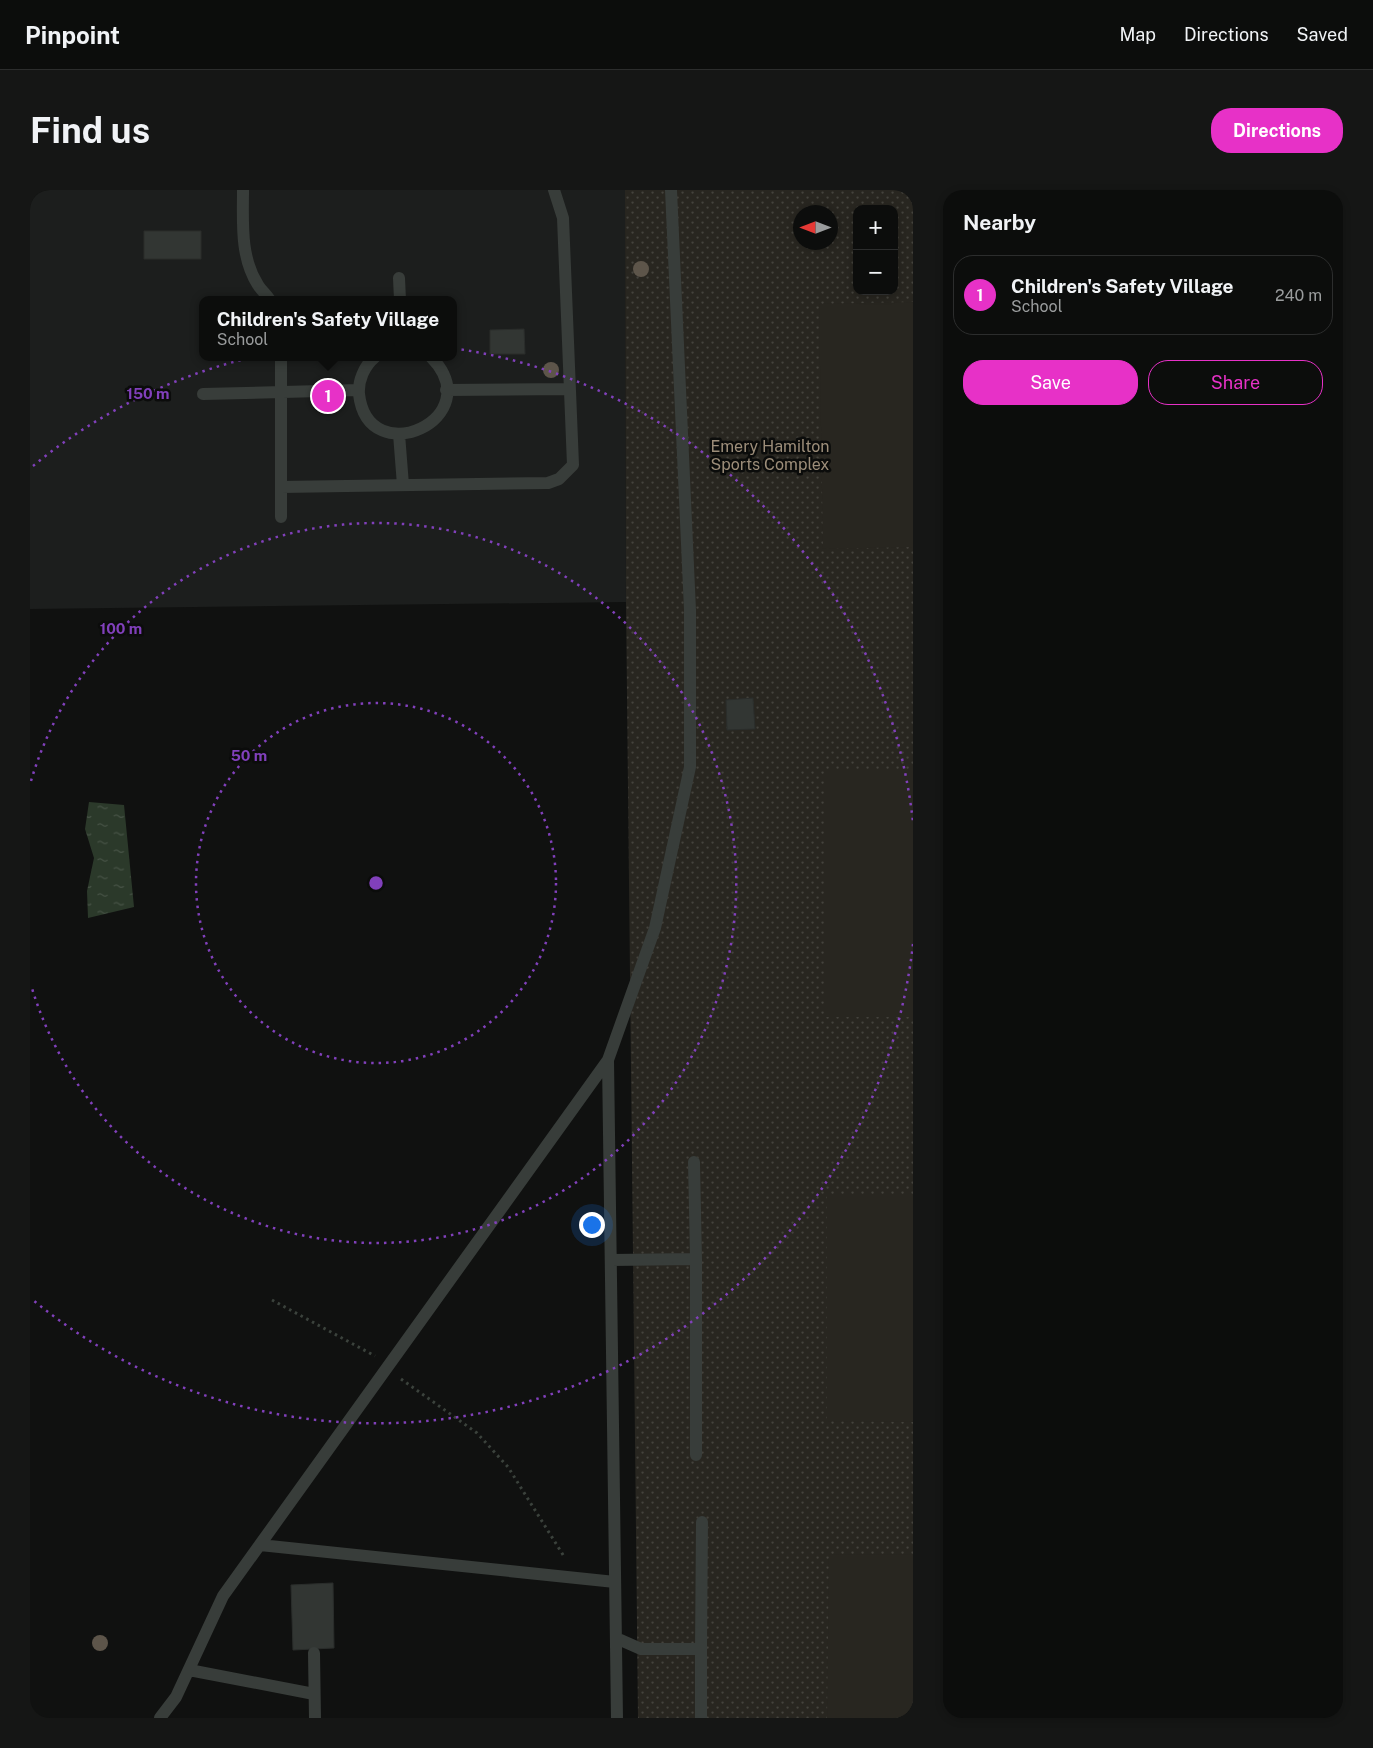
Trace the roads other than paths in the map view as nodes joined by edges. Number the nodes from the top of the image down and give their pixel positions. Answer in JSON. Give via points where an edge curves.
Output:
{"nodes":[{"id":1,"x":243,"y":190,"type":"edge"},
{"id":2,"x":554,"y":190,"type":"edge"},
{"id":3,"x":671,"y":190,"type":"edge"},
{"id":4,"x":400,"y":278,"type":"dead end"},
{"id":5,"x":267,"y":296,"type":"edge"},
{"id":6,"x":400,"y":296,"type":"edge"},
{"id":7,"x":281,"y":361,"type":"edge"},
{"id":8,"x":371,"y":361,"type":"edge"},
{"id":9,"x":433,"y":361,"type":"edge"},
{"id":10,"x":569,"y":389,"type":"junction"},
{"id":11,"x":359,"y":390,"type":"junction"},
{"id":12,"x":446,"y":390,"type":"junction"},
{"id":13,"x":281,"y":391,"type":"junction"},
{"id":14,"x":203,"y":394,"type":"dead end"},
{"id":15,"x":400,"y":434,"type":"junction"},
{"id":16,"x":403,"y":485,"type":"junction"},
{"id":17,"x":281,"y":487,"type":"junction"},
{"id":18,"x":281,"y":517,"type":"dead end"},
{"id":19,"x":608,"y":1060,"type":"junction"},
{"id":20,"x":694,"y":1162,"type":"dead end"},
{"id":21,"x":696,"y":1259,"type":"junction"},
{"id":22,"x":611,"y":1260,"type":"junction"},
{"id":23,"x":696,"y":1455,"type":"dead end"},
{"id":24,"x":702,"y":1522,"type":"dead end"},
{"id":25,"x":260,"y":1545,"type":"junction"},
{"id":26,"x":615,"y":1582,"type":"junction"},
{"id":27,"x":616,"y":1638,"type":"junction"},
{"id":28,"x":701,"y":1649,"type":"junction"},
{"id":29,"x":314,"y":1653,"type":"dead end"},
{"id":30,"x":189,"y":1670,"type":"junction"},
{"id":31,"x":314,"y":1694,"type":"junction"},
{"id":32,"x":160,"y":1718,"type":"edge"},
{"id":33,"x":315,"y":1718,"type":"edge"},
{"id":34,"x":617,"y":1718,"type":"edge"},
{"id":35,"x":700,"y":1718,"type":"edge"}],
"edges":[{"from":1,"to":5,"type":"lane","via":[[243,239],[254,276]]},
{"from":2,"to":10,"type":"lane","via":[[564,218]]},
{"from":3,"to":19,"type":"lane","via":[[690,610],[690,768],[654,928]]},
{"from":4,"to":6,"type":"lane"},
{"from":7,"to":13,"type":"lane"},
{"from":8,"to":11,"type":"lane","via":[[364,369]]},
{"from":9,"to":12,"type":"lane","via":[[443,375]]},
{"from":10,"to":12,"type":"lane"},
{"from":10,"to":16,"type":"lane","via":[[573,465],[559,478],[548,483]]},
{"from":11,"to":13,"type":"lane"},
{"from":11,"to":15,"type":"lane","via":[[360,401],[370,421],[379,428]]},
{"from":12,"to":15,"type":"lane","via":[[443,407],[430,425],[410,434]]},
{"from":13,"to":14,"type":"lane"},
{"from":13,"to":17,"type":"lane"},
{"from":15,"to":16,"type":"lane"},
{"from":16,"to":17,"type":"lane"},
{"from":17,"to":18,"type":"lane"},
{"from":19,"to":22,"type":"lane"},
{"from":19,"to":25,"type":"lane"},
{"from":20,"to":21,"type":"lane"},
{"from":21,"to":22,"type":"lane"},
{"from":21,"to":23,"type":"lane"},
{"from":22,"to":26,"type":"lane"},
{"from":24,"to":28,"type":"lane"},
{"from":25,"to":26,"type":"lane"},
{"from":25,"to":30,"type":"lane","via":[[223,1596]]},
{"from":26,"to":27,"type":"lane"},
{"from":27,"to":28,"type":"lane","via":[[640,1649]]},
{"from":27,"to":34,"type":"lane"},
{"from":28,"to":35,"type":"lane"},
{"from":29,"to":31,"type":"lane"},
{"from":30,"to":31,"type":"lane"},
{"from":30,"to":32,"type":"lane","via":[[176,1697]]},
{"from":31,"to":33,"type":"lane"}]}
